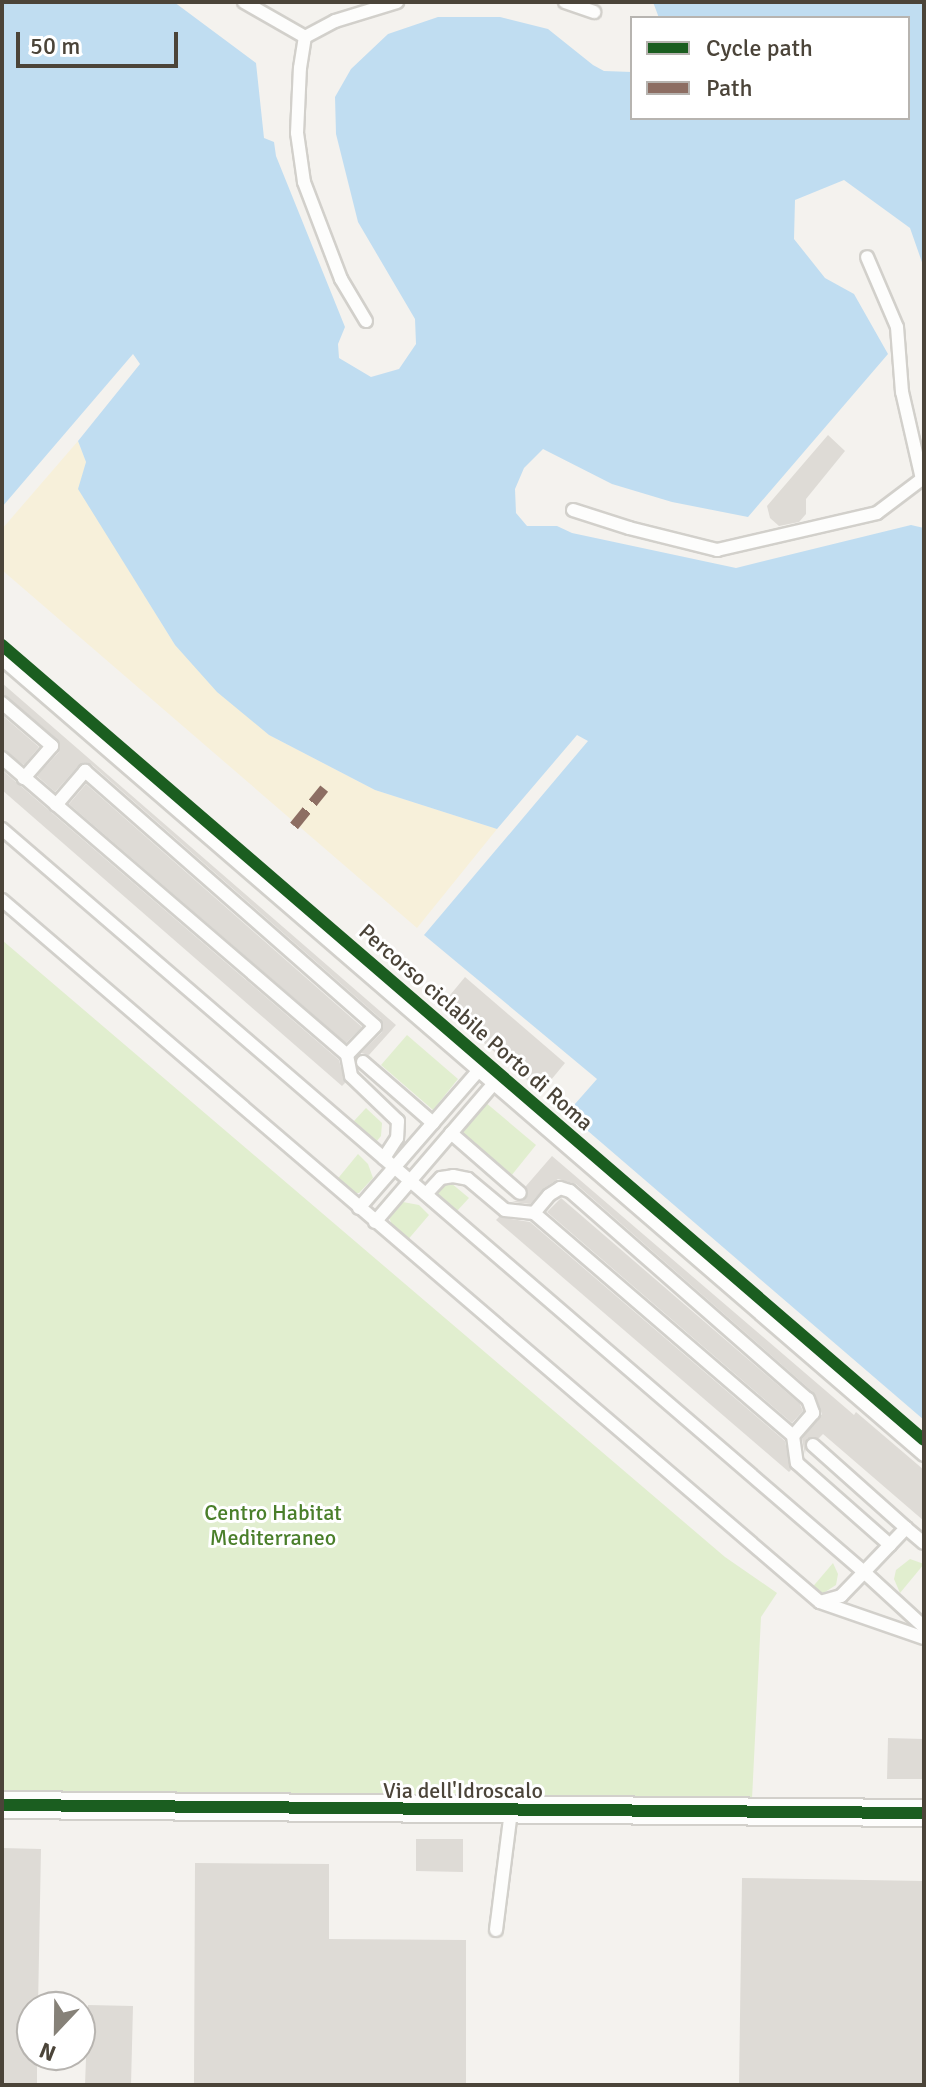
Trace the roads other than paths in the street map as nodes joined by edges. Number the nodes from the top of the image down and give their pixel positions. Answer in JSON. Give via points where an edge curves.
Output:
{"nodes":[{"id":1,"x":244,"y":2,"type":"edge"},
{"id":2,"x":397,"y":2,"type":"edge"},
{"id":3,"x":565,"y":2,"type":"edge"},
{"id":4,"x":594,"y":12,"type":"dead end"},
{"id":5,"x":305,"y":37,"type":"junction"},
{"id":6,"x":867,"y":257,"type":"dead end"},
{"id":7,"x":366,"y":321,"type":"dead end"},
{"id":8,"x":923,"y":479,"type":"edge"},
{"id":9,"x":573,"y":510,"type":"dead end"},
{"id":10,"x":2,"y":659,"type":"edge"},
{"id":11,"x":2,"y":703,"type":"edge"},
{"id":12,"x":2,"y":758,"type":"edge"},
{"id":13,"x":24,"y":778,"type":"junction"},
{"id":14,"x":56,"y":805,"type":"junction"},
{"id":15,"x":2,"y":829,"type":"edge"},
{"id":16,"x":2,"y":900,"type":"edge"},
{"id":17,"x":347,"y":1055,"type":"junction"},
{"id":18,"x":363,"y":1062,"type":"dead end"},
{"id":19,"x":479,"y":1070,"type":"junction"},
{"id":20,"x":494,"y":1083,"type":"junction"},
{"id":21,"x":433,"y":1123,"type":"junction"},
{"id":22,"x":451,"y":1133,"type":"junction"},
{"id":23,"x":389,"y":1163,"type":"junction"},
{"id":24,"x":410,"y":1180,"type":"junction"},
{"id":25,"x":520,"y":1193,"type":"dead end"},
{"id":26,"x":426,"y":1194,"type":"junction"},
{"id":27,"x":359,"y":1208,"type":"junction"},
{"id":28,"x":534,"y":1213,"type":"junction"},
{"id":29,"x":375,"y":1222,"type":"junction"},
{"id":30,"x":793,"y":1436,"type":"junction"},
{"id":31,"x":813,"y":1445,"type":"dead end"},
{"id":32,"x":924,"y":1455,"type":"edge"},
{"id":33,"x":906,"y":1528,"type":"junction"},
{"id":34,"x":924,"y":1543,"type":"edge"},
{"id":35,"x":890,"y":1545,"type":"junction"},
{"id":36,"x":864,"y":1572,"type":"junction"},
{"id":37,"x":820,"y":1602,"type":"junction"},
{"id":38,"x":924,"y":1627,"type":"edge"},
{"id":39,"x":924,"y":1638,"type":"edge"},
{"id":40,"x":2,"y":1805,"type":"edge"},
{"id":41,"x":511,"y":1811,"type":"junction"},
{"id":42,"x":924,"y":1813,"type":"edge"},
{"id":43,"x":496,"y":1930,"type":"dead end"}],
"edges":[{"from":1,"to":5,"type":"lane"},
{"from":2,"to":5,"type":"lane","via":[[335,21]]},
{"from":3,"to":4,"type":"lane"},
{"from":5,"to":7,"type":"lane","via":[[297,122],[304,182],[341,279]]},
{"from":6,"to":8,"type":"lane","via":[[897,327],[902,392]]},
{"from":8,"to":9,"type":"lane","via":[[877,513],[717,550]]},
{"from":10,"to":19,"type":"lane"},
{"from":11,"to":13,"type":"lane","via":[[52,746]]},
{"from":12,"to":13,"type":"lane"},
{"from":13,"to":14,"type":"lane"},
{"from":14,"to":17,"type":"lane"},
{"from":14,"to":17,"type":"lane","via":[[85,771],[375,1026]]},
{"from":15,"to":23,"type":"lane"},
{"from":16,"to":27,"type":"lane"},
{"from":17,"to":23,"type":"lane","via":[[351,1076],[398,1121]]},
{"from":18,"to":21,"type":"lane"},
{"from":19,"to":20,"type":"lane"},
{"from":19,"to":21,"type":"lane"},
{"from":20,"to":22,"type":"lane"},
{"from":20,"to":32,"type":"lane"},
{"from":21,"to":23,"type":"lane"},
{"from":22,"to":24,"type":"lane"},
{"from":22,"to":25,"type":"lane"},
{"from":23,"to":24,"type":"lane"},
{"from":23,"to":27,"type":"lane"},
{"from":24,"to":26,"type":"lane"},
{"from":24,"to":29,"type":"lane"},
{"from":26,"to":28,"type":"lane","via":[[441,1178],[453,1176],[468,1179],[505,1210]]},
{"from":26,"to":36,"type":"lane"},
{"from":27,"to":29,"type":"lane"},
{"from":28,"to":30,"type":"lane"},
{"from":28,"to":30,"type":"lane","via":[[560,1188],[570,1191],[808,1399],[813,1413]]},
{"from":29,"to":37,"type":"lane"},
{"from":30,"to":35,"type":"lane","via":[[797,1463]]},
{"from":31,"to":33,"type":"lane"},
{"from":33,"to":34,"type":"lane"},
{"from":33,"to":35,"type":"lane"},
{"from":35,"to":36,"type":"lane"},
{"from":36,"to":37,"type":"lane","via":[[841,1596]]},
{"from":36,"to":38,"type":"lane"},
{"from":37,"to":39,"type":"lane"},
{"from":40,"to":41,"type":"street","name":"Via dell'Idroscalo"},
{"from":41,"to":42,"type":"street","name":"Via dell'Idroscalo"},
{"from":41,"to":43,"type":"lane"}]}
